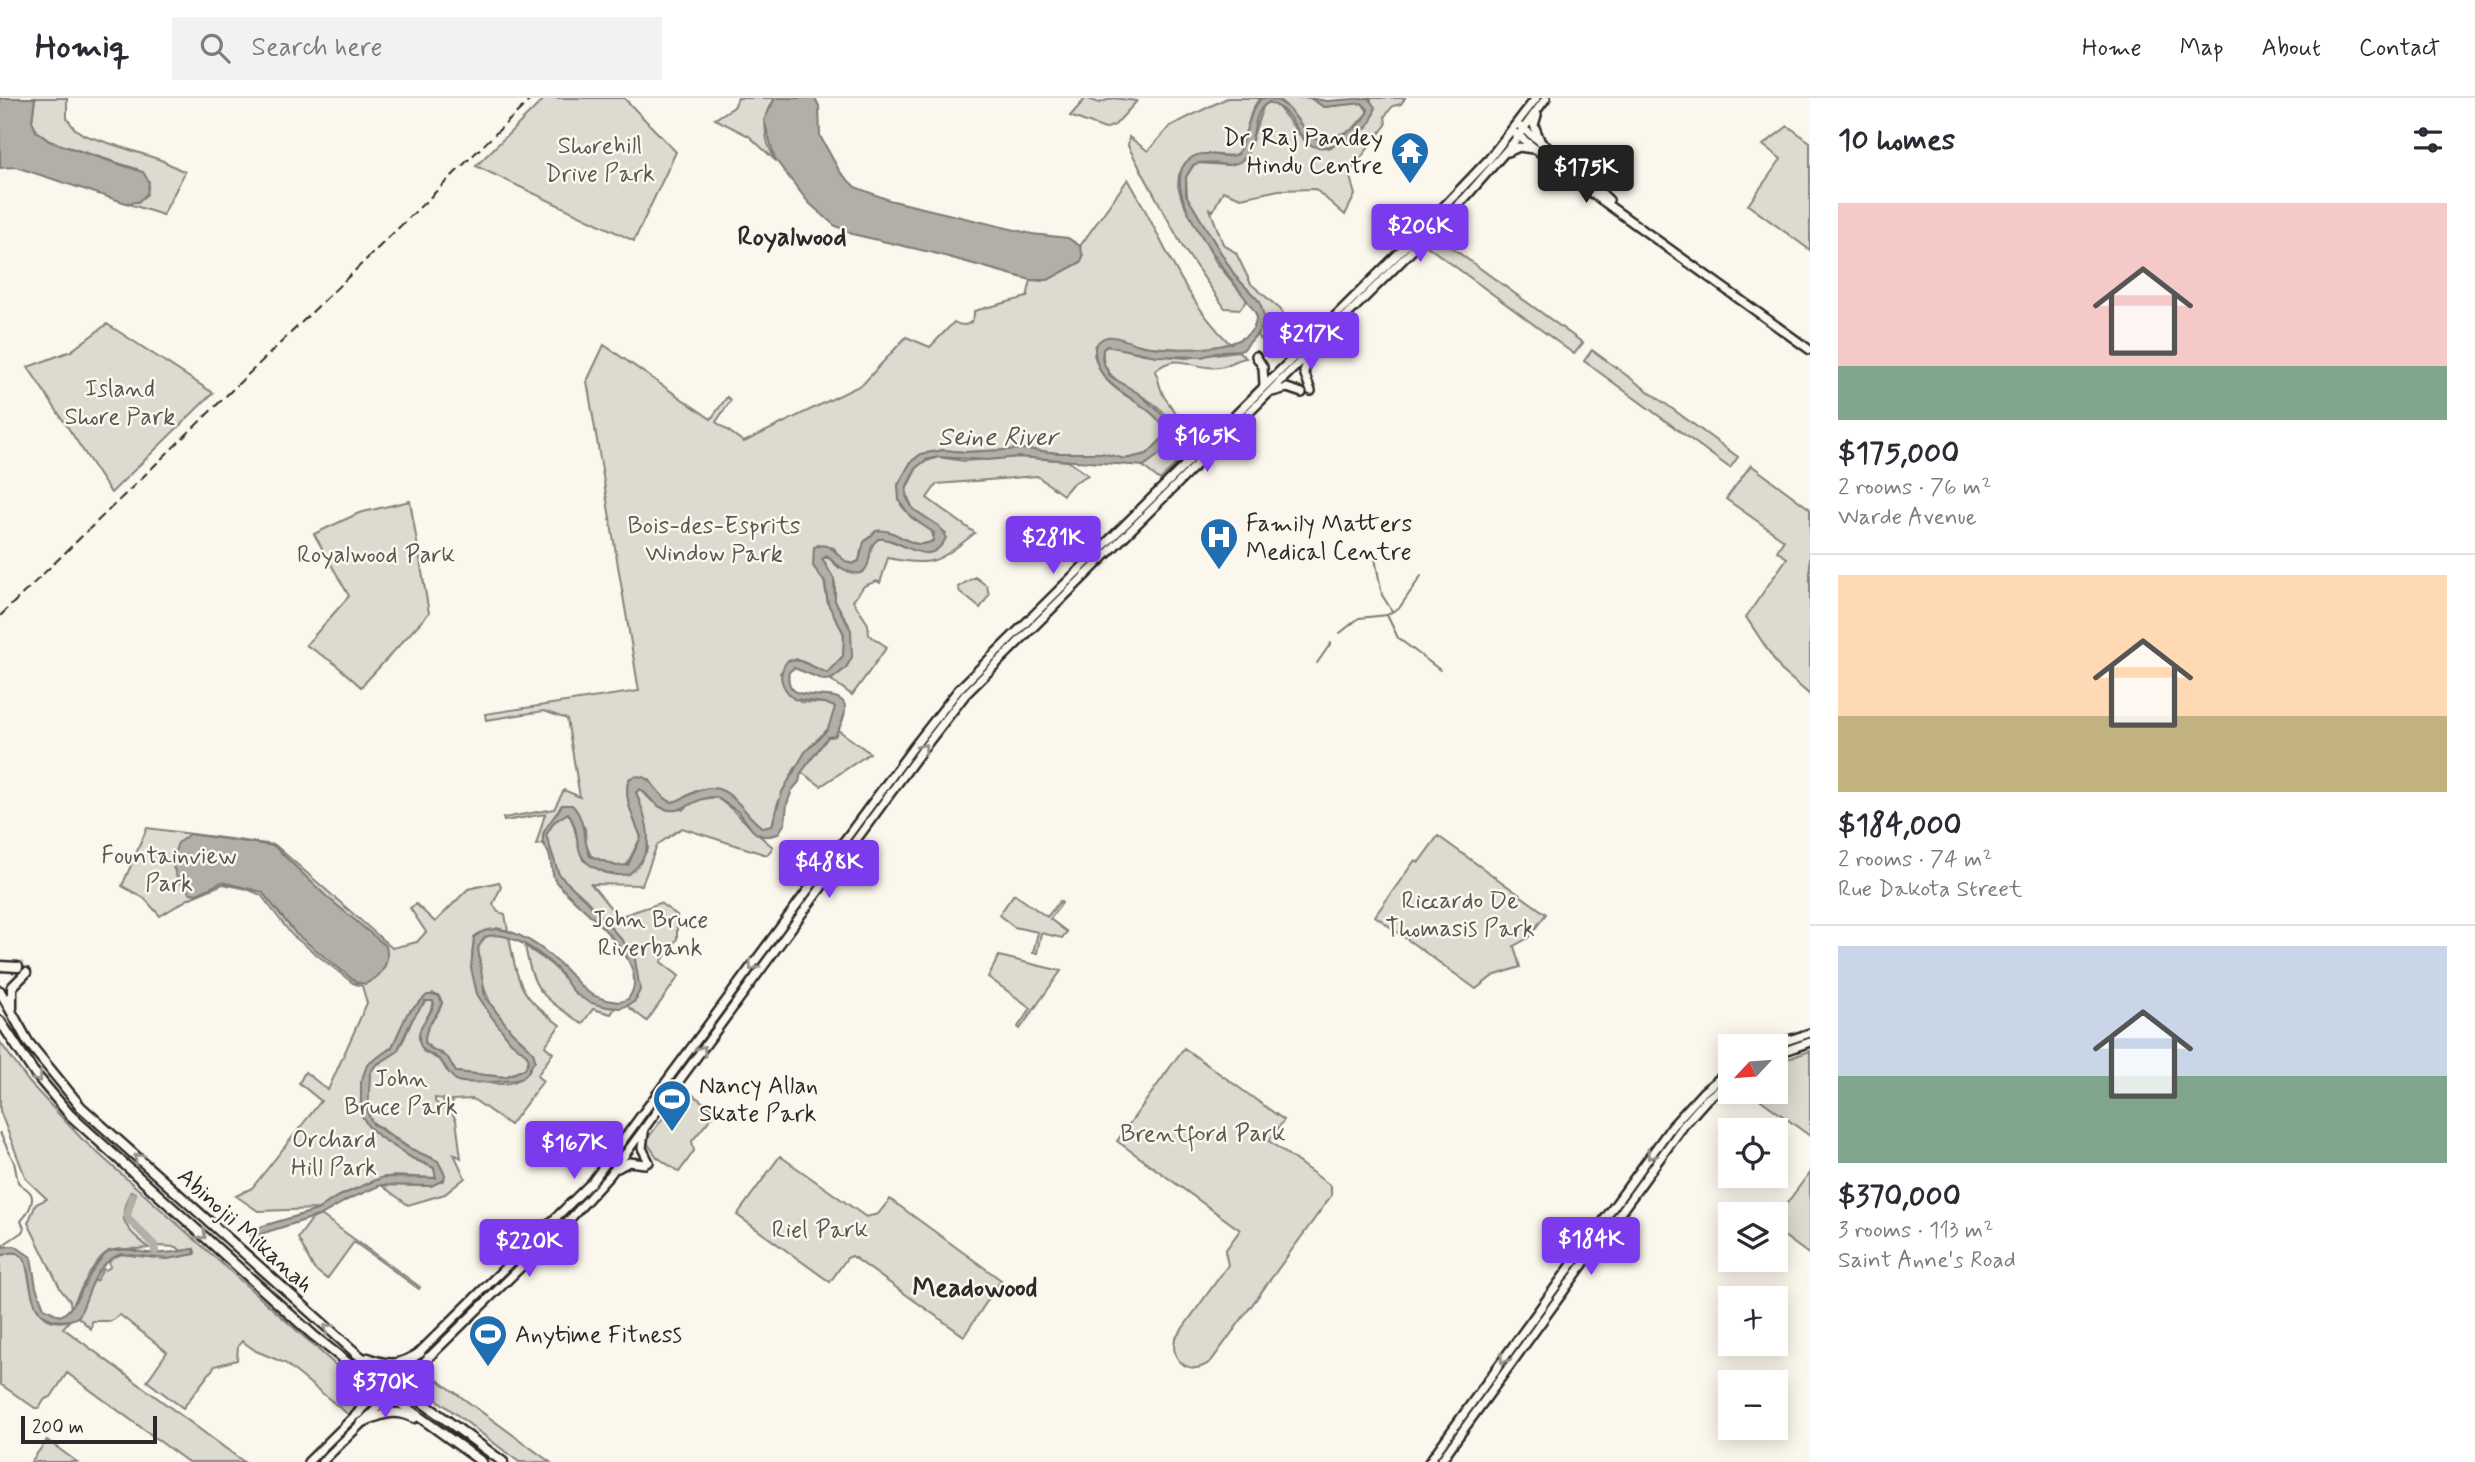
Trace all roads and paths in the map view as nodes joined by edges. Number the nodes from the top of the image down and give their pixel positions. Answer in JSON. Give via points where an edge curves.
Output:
{"nodes":[{"id":1,"x":1542,"y":99,"type":"edge"},
{"id":2,"x":1517,"y":130,"type":"junction"},
{"id":3,"x":1542,"y":144,"type":"junction"},
{"id":4,"x":1540,"y":153,"type":"junction"},
{"id":5,"x":1502,"y":157,"type":"junction"},
{"id":6,"x":1622,"y":213,"type":"junction"},
{"id":7,"x":1313,"y":349,"type":"junction"},
{"id":8,"x":1810,"y":350,"type":"edge"},
{"id":9,"x":1256,"y":356,"type":"dead end"},
{"id":10,"x":1264,"y":386,"type":"junction"},
{"id":11,"x":1311,"y":391,"type":"dead end"},
{"id":12,"x":1302,"y":393,"type":"dead end"},
{"id":13,"x":1268,"y":394,"type":"junction"},
{"id":14,"x":1006,"y":642,"type":"junction"},
{"id":15,"x":1008,"y":652,"type":"junction"},
{"id":16,"x":0,"y":966,"type":"edge"},
{"id":17,"x":18,"y":967,"type":"dead end"},
{"id":18,"x":26,"y":973,"type":"dead end"},
{"id":19,"x":743,"y":986,"type":"junction"},
{"id":20,"x":0,"y":991,"type":"edge"},
{"id":21,"x":14,"y":1018,"type":"junction"},
{"id":22,"x":0,"y":1021,"type":"edge"},
{"id":23,"x":1810,"y":1033,"type":"edge"},
{"id":24,"x":1788,"y":1040,"type":"edge"},
{"id":25,"x":1810,"y":1042,"type":"edge"},
{"id":26,"x":1788,"y":1050,"type":"edge"},
{"id":27,"x":1718,"y":1080,"type":"edge"},
{"id":28,"x":1718,"y":1090,"type":"edge"},
{"id":29,"x":648,"y":1125,"type":"junction"},
{"id":30,"x":610,"y":1175,"type":"junction"},
{"id":31,"x":550,"y":1233,"type":"junction"},
{"id":32,"x":420,"y":1353,"type":"junction"},
{"id":33,"x":357,"y":1354,"type":"junction"},
{"id":34,"x":428,"y":1358,"type":"junction"},
{"id":35,"x":351,"y":1366,"type":"junction"},
{"id":36,"x":396,"y":1383,"type":"junction"},
{"id":37,"x":386,"y":1393,"type":"junction"},
{"id":38,"x":440,"y":1416,"type":"junction"},
{"id":39,"x":360,"y":1419,"type":"junction"},
{"id":40,"x":433,"y":1428,"type":"junction"},
{"id":41,"x":480,"y":1461,"type":"edge"},
{"id":42,"x":308,"y":1462,"type":"edge"},
{"id":43,"x":322,"y":1462,"type":"edge"},
{"id":44,"x":503,"y":1462,"type":"edge"},
{"id":45,"x":1429,"y":1462,"type":"edge"},
{"id":46,"x":1440,"y":1462,"type":"edge"}],
"edges":[{"from":1,"to":2,"type":"main road"},
{"from":1,"to":3,"type":"main road","via":[[1534,125]]},
{"from":2,"to":3,"type":"main road"},
{"from":2,"to":4,"type":"main road"},
{"from":2,"to":5,"type":"main road"},
{"from":2,"to":10,"type":"main road"},
{"from":3,"to":6,"type":"main road"},
{"from":4,"to":5,"type":"main road","via":[[1520,146]]},
{"from":4,"to":6,"type":"main road"},
{"from":5,"to":7,"type":"main road"},
{"from":6,"to":8,"type":"main road"},
{"from":7,"to":11,"type":"main road","via":[[1304,372]]},
{"from":7,"to":13,"type":"main road"},
{"from":9,"to":10,"type":"main road","via":[[1263,367]]},
{"from":10,"to":14,"type":"main road"},
{"from":12,"to":13,"type":"main road","via":[[1287,388]]},
{"from":13,"to":15,"type":"main road"},
{"from":14,"to":15,"type":"main road"},
{"from":14,"to":19,"type":"main road","one_way":true,"via":[[938,713]]},
{"from":19,"to":15,"type":"main road","one_way":true,"via":[[939,727]]},
{"from":16,"to":17,"type":"main road"},
{"from":18,"to":21,"type":"main road","via":[[11,992]]},
{"from":29,"to":19,"type":"main road","one_way":true},
{"from":19,"to":31,"type":"main road"},
{"from":20,"to":21,"type":"main road","name":"Abinojii Mikanah"},
{"from":33,"to":21,"type":"main road","name":"Abinojii Mikanah","one_way":true,"via":[[81,1107],[43,1063]]},
{"from":22,"to":35,"type":"main road","name":"Abinojii Mikanah","one_way":true,"via":[[25,1061],[70,1115]]},
{"from":23,"to":24,"type":"main road"},
{"from":25,"to":26,"type":"main road"},
{"from":27,"to":45,"type":"main road","one_way":true,"via":[[1672,1126]]},
{"from":28,"to":46,"type":"main road","via":[[1684,1125]]},
{"from":29,"to":30,"type":"main road"},
{"from":29,"to":30,"type":"main road","via":[[642,1141],[647,1163],[629,1162]]},
{"from":30,"to":31,"type":"main road"},
{"from":31,"to":32,"type":"main road"},
{"from":31,"to":34,"type":"main road"},
{"from":32,"to":33,"type":"main road","via":[[405,1362],[384,1365]]},
{"from":32,"to":36,"type":"main road"},
{"from":33,"to":36,"type":"main road","name":"Abinojii Mikanah"},
{"from":34,"to":36,"type":"main road"},
{"from":34,"to":38,"type":"main road","via":[[416,1387]]},
{"from":35,"to":37,"type":"main road","name":"Abinojii Mikanah"},
{"from":35,"to":39,"type":"main road","via":[[366,1389]]},
{"from":36,"to":37,"type":"main road"},
{"from":36,"to":38,"type":"main road","name":"Abinojii Mikanah"},
{"from":37,"to":39,"type":"main road"},
{"from":37,"to":40,"type":"main road","name":"Abinojii Mikanah"},
{"from":38,"to":44,"type":"main road","name":"Abinojii Mikanah"},
{"from":39,"to":40,"type":"main road","via":[[401,1412]]},
{"from":39,"to":42,"type":"main road"},
{"from":39,"to":43,"type":"main road"},
{"from":40,"to":41,"type":"main road","name":"Abinojii Mikanah"}]}
